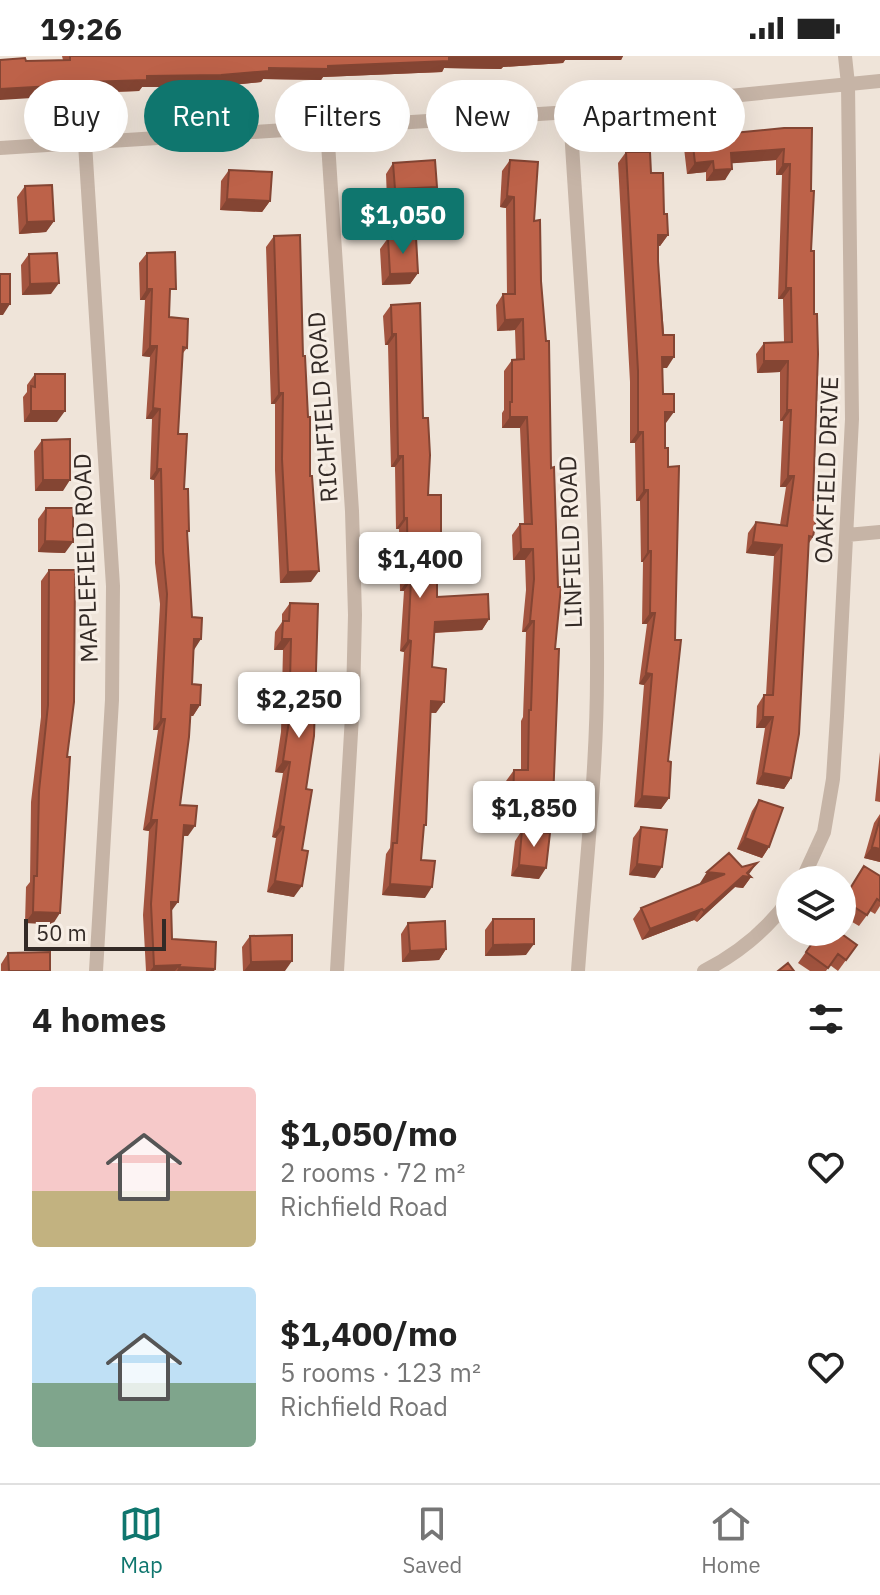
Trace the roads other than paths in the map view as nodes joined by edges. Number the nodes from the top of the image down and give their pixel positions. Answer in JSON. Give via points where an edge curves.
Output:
{"nodes":[{"id":1,"x":845,"y":56,"type":"edge"},
{"id":2,"x":880,"y":81,"type":"edge"},
{"id":3,"x":848,"y":84,"type":"junction"},
{"id":4,"x":745,"y":94,"type":"edge"},
{"id":5,"x":554,"y":113,"type":"edge"},
{"id":6,"x":410,"y":123,"type":"edge"},
{"id":7,"x":275,"y":131,"type":"edge"},
{"id":8,"x":128,"y":140,"type":"edge"},
{"id":9,"x":24,"y":147,"type":"edge"},
{"id":10,"x":0,"y":148,"type":"edge"},
{"id":11,"x":86,"y":152,"type":"edge"},
{"id":12,"x":328,"y":152,"type":"edge"},
{"id":13,"x":572,"y":152,"type":"edge"},
{"id":14,"x":880,"y":532,"type":"edge"},
{"id":15,"x":847,"y":535,"type":"junction"},
{"id":16,"x":808,"y":866,"type":"edge"},
{"id":17,"x":776,"y":913,"type":"edge"},
{"id":18,"x":96,"y":971,"type":"edge"},
{"id":19,"x":337,"y":971,"type":"edge"},
{"id":20,"x":578,"y":971,"type":"edge"},
{"id":21,"x":704,"y":971,"type":"edge"}],
"edges":[{"from":1,"to":3,"type":"street","name":"OAKFIELD DRIVE"},
{"from":2,"to":3,"type":"street"},
{"from":3,"to":4,"type":"street"},
{"from":3,"to":15,"type":"street","name":"OAKFIELD DRIVE","via":[[853,356]]},
{"from":5,"to":6,"type":"street"},
{"from":7,"to":8,"type":"street"},
{"from":9,"to":10,"type":"street"},
{"from":11,"to":18,"type":"street","name":"MAPLEFIELD ROAD","via":[[114,601]]},
{"from":12,"to":19,"type":"street","name":"RICHFIELD ROAD","via":[[355,590]]},
{"from":13,"to":20,"type":"street","name":"LINFIELD ROAD","via":[[597,627],[595,739]]},
{"from":14,"to":15,"type":"street"},
{"from":15,"to":16,"type":"street","name":"OAKFIELD DRIVE","via":[[833,779],[824,832]]},
{"from":17,"to":21,"type":"street","via":[[726,960]]}]}
